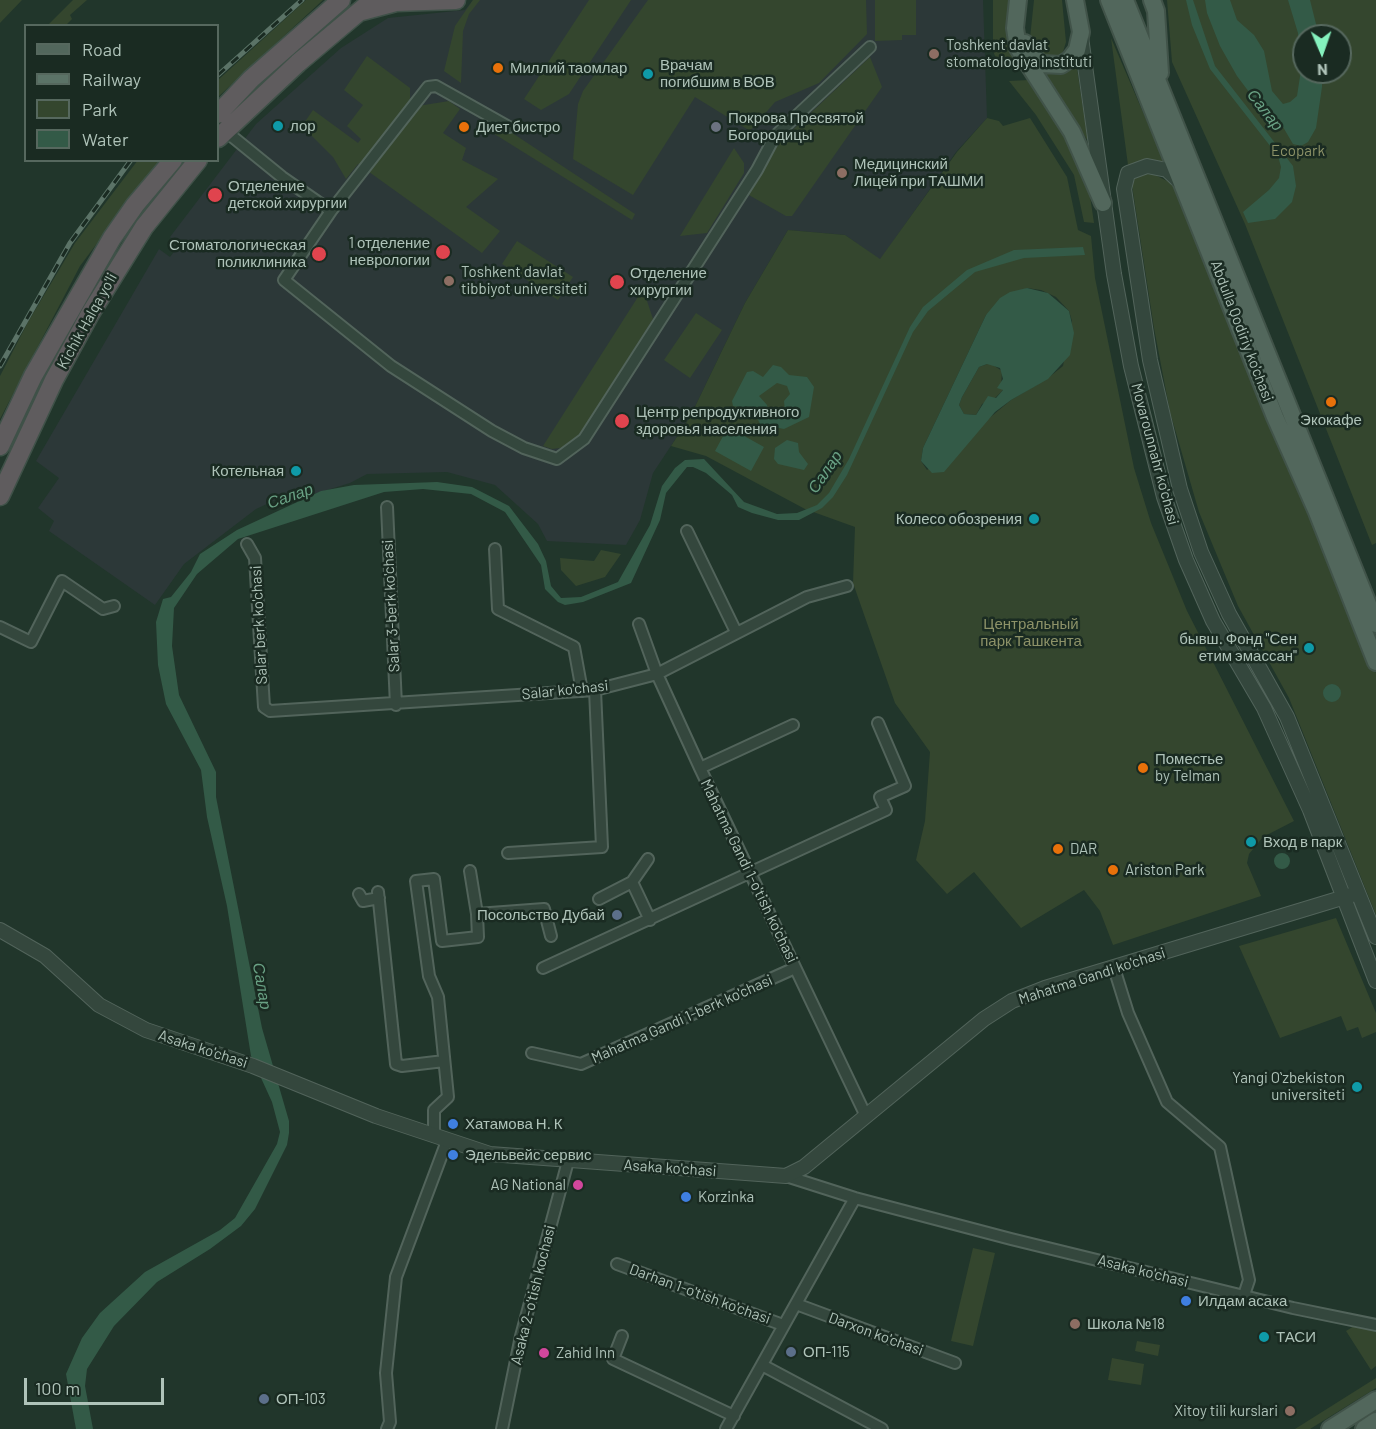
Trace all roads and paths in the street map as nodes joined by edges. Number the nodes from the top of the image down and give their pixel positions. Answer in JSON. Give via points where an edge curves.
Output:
{"nodes":[{"id":1,"x":341,"y":0,"type":"edge"},
{"id":2,"x":373,"y":0,"type":"edge"},
{"id":3,"x":456,"y":0,"type":"edge"},
{"id":4,"x":1018,"y":0,"type":"edge"},
{"id":5,"x":1028,"y":0,"type":"edge"},
{"id":6,"x":1075,"y":0,"type":"edge"},
{"id":7,"x":1109,"y":0,"type":"edge"},
{"id":8,"x":1125,"y":0,"type":"edge"},
{"id":9,"x":1152,"y":0,"type":"edge"},
{"id":10,"x":358,"y":13,"type":"junction"},
{"id":11,"x":1081,"y":32,"type":"junction"},
{"id":12,"x":870,"y":47,"type":"dead end"},
{"id":13,"x":1166,"y":101,"type":"junction"},
{"id":14,"x":219,"y":113,"type":"edge"},
{"id":15,"x":509,"y":127,"type":"dead end"},
{"id":16,"x":220,"y":132,"type":"edge"},
{"id":17,"x":171,"y":162,"type":"edge"},
{"id":18,"x":196,"y":162,"type":"edge"},
{"id":19,"x":1184,"y":185,"type":"junction"},
{"id":20,"x":1103,"y":203,"type":"junction"},
{"id":21,"x":1201,"y":208,"type":"junction"},
{"id":22,"x":331,"y":211,"type":"junction"},
{"id":23,"x":1220,"y":256,"type":"junction"},
{"id":24,"x":0,"y":446,"type":"edge"},
{"id":25,"x":0,"y":496,"type":"edge"},
{"id":26,"x":387,"y":507,"type":"dead end"},
{"id":27,"x":687,"y":531,"type":"dead end"},
{"id":28,"x":248,"y":544,"type":"dead end"},
{"id":29,"x":495,"y":549,"type":"dead end"},
{"id":30,"x":847,"y":586,"type":"dead end"},
{"id":31,"x":114,"y":606,"type":"dead end"},
{"id":32,"x":639,"y":624,"type":"dead end"},
{"id":33,"x":1376,"y":624,"type":"edge"},
{"id":34,"x":0,"y":627,"type":"edge"},
{"id":35,"x":736,"y":632,"type":"junction"},
{"id":36,"x":1376,"y":662,"type":"edge"},
{"id":37,"x":657,"y":674,"type":"junction"},
{"id":38,"x":595,"y":690,"type":"junction"},
{"id":39,"x":582,"y":691,"type":"junction"},
{"id":40,"x":396,"y":705,"type":"junction"},
{"id":41,"x":264,"y":707,"type":"joint"},
{"id":42,"x":878,"y":723,"type":"dead end"},
{"id":43,"x":793,"y":725,"type":"dead end"},
{"id":44,"x":700,"y":768,"type":"junction"},
{"id":45,"x":508,"y":853,"type":"dead end"},
{"id":46,"x":648,"y":859,"type":"dead end"},
{"id":47,"x":470,"y":871,"type":"dead end"},
{"id":48,"x":751,"y":872,"type":"junction"},
{"id":49,"x":632,"y":882,"type":"junction"},
{"id":50,"x":1358,"y":893,"type":"junction"},
{"id":51,"x":359,"y":894,"type":"dead end"},
{"id":52,"x":1342,"y":898,"type":"junction"},
{"id":53,"x":599,"y":899,"type":"dead end"},
{"id":54,"x":477,"y":914,"type":"junction"},
{"id":55,"x":650,"y":920,"type":"junction"},
{"id":56,"x":0,"y":930,"type":"edge"},
{"id":57,"x":551,"y":936,"type":"dead end"},
{"id":58,"x":1376,"y":938,"type":"edge"},
{"id":59,"x":442,"y":941,"type":"junction"},
{"id":60,"x":426,"y":943,"type":"junction"},
{"id":61,"x":543,"y":968,"type":"dead end"},
{"id":62,"x":795,"y":968,"type":"junction"},
{"id":63,"x":1114,"y":968,"type":"junction"},
{"id":64,"x":1376,"y":981,"type":"edge"},
{"id":65,"x":532,"y":1053,"type":"dead end"},
{"id":66,"x":444,"y":1061,"type":"junction"},
{"id":67,"x":865,"y":1114,"type":"junction"},
{"id":68,"x":441,"y":1139,"type":"junction"},
{"id":69,"x":568,"y":1161,"type":"junction"},
{"id":70,"x":786,"y":1176,"type":"junction"},
{"id":71,"x":855,"y":1198,"type":"junction"},
{"id":72,"x":617,"y":1264,"type":"dead end"},
{"id":73,"x":1244,"y":1295,"type":"junction"},
{"id":74,"x":796,"y":1304,"type":"junction"},
{"id":75,"x":783,"y":1325,"type":"junction"},
{"id":76,"x":1376,"y":1325,"type":"edge"},
{"id":77,"x":622,"y":1336,"type":"dead end"},
{"id":78,"x":955,"y":1363,"type":"dead end"},
{"id":79,"x":762,"y":1365,"type":"junction"},
{"id":80,"x":1376,"y":1400,"type":"edge"},
{"id":81,"x":734,"y":1416,"type":"junction"},
{"id":82,"x":1376,"y":1421,"type":"edge"},
{"id":83,"x":387,"y":1429,"type":"edge"},
{"id":84,"x":502,"y":1429,"type":"edge"},
{"id":85,"x":726,"y":1429,"type":"edge"},
{"id":86,"x":882,"y":1429,"type":"edge"},
{"id":87,"x":1330,"y":1429,"type":"edge"},
{"id":88,"x":1364,"y":1429,"type":"edge"}],
"edges":[{"from":1,"to":14,"type":"highway","via":[[251,79]]},
{"from":2,"to":10,"type":"highway"},
{"from":3,"to":10,"type":"highway","via":[[382,4]]},
{"from":4,"to":20,"type":"main road","via":[[1018,48],[1072,132]]},
{"from":5,"to":11,"type":"main road","via":[[1023,35],[1028,52],[1037,60],[1049,65],[1065,62],[1077,50]]},
{"from":6,"to":11,"type":"main road"},
{"from":7,"to":19,"type":"main road","name":"Abdulla Qodiriy ko'chasi"},
{"from":8,"to":13,"type":"main road","name":"Abdulla Qodiriy ko'chasi"},
{"from":9,"to":13,"type":"main road"},
{"from":10,"to":16,"type":"highway"},
{"from":11,"to":20,"type":"street","name":"Movarounnahr ko'chasi"},
{"from":12,"to":22,"type":"street","via":[[775,136],[585,440],[557,459],[524,448],[471,418],[391,366],[286,284],[284,277]]},
{"from":13,"to":21,"type":"main road","name":"Abdulla Qodiriy ko'chasi"},
{"from":15,"to":22,"type":"street","via":[[436,86],[428,87]]},
{"from":16,"to":22,"type":"street"},
{"from":17,"to":24,"type":"highway","name":"Kichik Halqa yo'li","via":[[112,238],[33,376]]},
{"from":18,"to":25,"type":"highway","name":"Kichik Halqa yo'li","via":[[148,221],[100,296],[54,380]]},
{"from":19,"to":21,"type":"main road","name":"Abdulla Qodiriy ko'chasi"},
{"from":19,"to":50,"type":"street","name":"Movarounnahr ko'chasi","via":[[1167,170],[1147,166],[1128,173],[1124,189],[1150,360],[1177,478],[1201,552],[1229,614],[1287,717]]},
{"from":20,"to":52,"type":"street","name":"Movarounnahr ko'chasi","via":[[1131,366],[1158,475],[1186,560],[1213,621],[1273,727],[1310,810]]},
{"from":21,"to":23,"type":"main road","name":"Abdulla Qodiriy ko'chasi"},
{"from":23,"to":33,"type":"main road","name":"Abdulla Qodiriy ko'chasi"},
{"from":23,"to":36,"type":"main road","name":"Abdulla Qodiriy ko'chasi","via":[[1275,417]]},
{"from":26,"to":40,"type":"street","name":"Salar 3-berk ko'chasi"},
{"from":27,"to":35,"type":"street"},
{"from":28,"to":41,"type":"street","name":"Salar berk ko'chasi","via":[[255,558]]},
{"from":29,"to":39,"type":"street","via":[[498,609],[574,647]]},
{"from":30,"to":35,"type":"street","name":"Salar ko'chasi","via":[[807,597]]},
{"from":31,"to":34,"type":"street","via":[[103,609],[62,581],[31,642]]},
{"from":32,"to":37,"type":"street","name":"Mahatma Gandi 1-o'tish ko'chasi"},
{"from":35,"to":37,"type":"street","name":"Salar ko'chasi"},
{"from":37,"to":38,"type":"street","name":"Salar ko'chasi"},
{"from":37,"to":44,"type":"street","name":"Mahatma Gandi 1-o'tish ko'chasi"},
{"from":38,"to":39,"type":"street","name":"Salar ko'chasi"},
{"from":38,"to":45,"type":"street","via":[[602,847]]},
{"from":39,"to":40,"type":"street","name":"Salar ko'chasi"},
{"from":40,"to":41,"type":"street","name":"Salar ko'chasi","via":[[270,711]]},
{"from":42,"to":48,"type":"street","via":[[905,786],[880,797],[886,810]]},
{"from":43,"to":44,"type":"street"},
{"from":44,"to":48,"type":"street","name":"Mahatma Gandi 1-o'tish ko'chasi"},
{"from":46,"to":49,"type":"street"},
{"from":47,"to":54,"type":"street"},
{"from":48,"to":55,"type":"street"},
{"from":48,"to":62,"type":"street","name":"Mahatma Gandi 1-o'tish ko'chasi"},
{"from":49,"to":53,"type":"street"},
{"from":49,"to":55,"type":"street"},
{"from":50,"to":52,"type":"street","name":"Mahatma Gandi ko'chasi"},
{"from":50,"to":58,"type":"street","name":"Movarounnahr ko'chasi"},
{"from":51,"to":66,"type":"street","via":[[363,901],[379,895],[396,1064]]},
{"from":52,"to":63,"type":"street","name":"Mahatma Gandi ko'chasi"},
{"from":52,"to":64,"type":"street","name":"Movarounnahr ko'chasi"},
{"from":54,"to":57,"type":"street","via":[[544,909]]},
{"from":54,"to":59,"type":"street","via":[[478,937]]},
{"from":55,"to":61,"type":"street"},
{"from":56,"to":68,"type":"street","name":"Asaka ko'chasi","via":[[35,949],[88,998],[110,1012],[169,1039],[253,1066]]},
{"from":59,"to":60,"type":"street"},
{"from":59,"to":60,"type":"street","via":[[433,878],[416,882]]},
{"from":60,"to":66,"type":"street","via":[[429,976],[438,997]]},
{"from":62,"to":65,"type":"street","name":"Mahatma Gandi 1-berk ko'chasi","via":[[581,1064]]},
{"from":62,"to":67,"type":"street","name":"Mahatma Gandi 1-o'tish ko'chasi"},
{"from":63,"to":67,"type":"street","name":"Mahatma Gandi ko'chasi","via":[[1012,1001]]},
{"from":63,"to":73,"type":"street","via":[[1128,1013],[1167,1102],[1220,1147],[1248,1280]]},
{"from":66,"to":68,"type":"street","via":[[448,1097],[434,1110]]},
{"from":67,"to":70,"type":"street","name":"Mahatma Gandi ko'chasi","via":[[804,1167]]},
{"from":68,"to":69,"type":"street","name":"Asaka ko'chasi","via":[[490,1154]]},
{"from":68,"to":83,"type":"street","via":[[396,1277],[386,1373],[390,1422]]},
{"from":69,"to":70,"type":"street","name":"Asaka ko'chasi"},
{"from":69,"to":84,"type":"street","name":"Asaka 2-o'tish kochasi","via":[[521,1336]]},
{"from":70,"to":71,"type":"street","name":"Asaka ko'chasi"},
{"from":71,"to":73,"type":"street","name":"Asaka ko'chasi"},
{"from":71,"to":74,"type":"street"},
{"from":72,"to":75,"type":"street","name":"Darhan 1-o'tish ko'chasi"},
{"from":73,"to":76,"type":"street","name":"Asaka ko'chasi"},
{"from":74,"to":75,"type":"street"},
{"from":74,"to":78,"type":"street","name":"Darxon ko'chasi"},
{"from":75,"to":79,"type":"street"},
{"from":77,"to":81,"type":"street","via":[[613,1359]]},
{"from":79,"to":81,"type":"street"},
{"from":79,"to":86,"type":"street"},
{"from":80,"to":87,"type":"main road"},
{"from":81,"to":85,"type":"street"},
{"from":82,"to":88,"type":"main road"}]}
